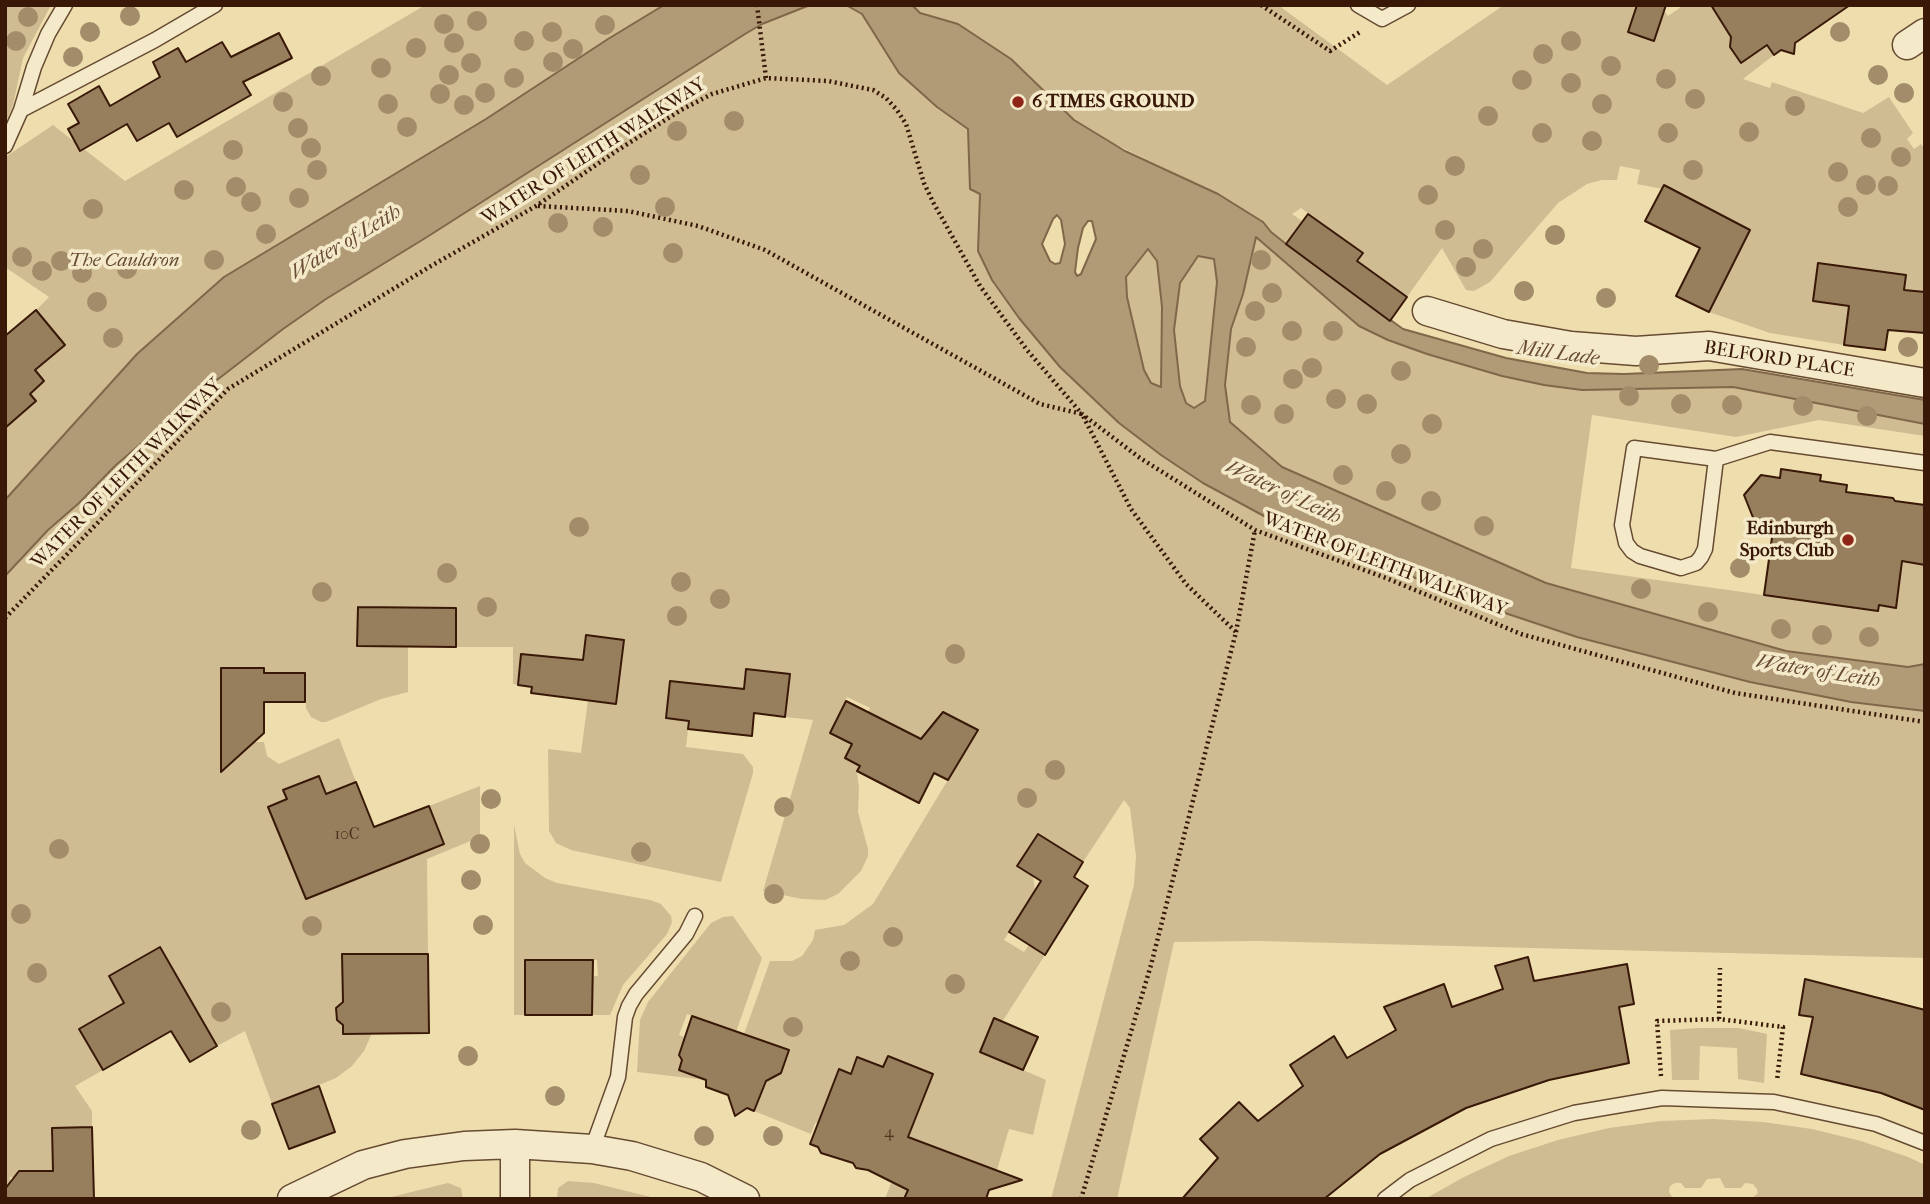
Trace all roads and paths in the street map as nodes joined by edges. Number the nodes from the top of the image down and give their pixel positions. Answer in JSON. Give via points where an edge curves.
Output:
{"nodes":[{"id":1,"x":65,"y":5,"type":"edge"},
{"id":2,"x":215,"y":5,"type":"edge"},
{"id":3,"x":757,"y":5,"type":"edge"},
{"id":4,"x":1261,"y":5,"type":"edge"},
{"id":5,"x":1358,"y":5,"type":"edge"},
{"id":6,"x":1408,"y":5,"type":"edge"},
{"id":7,"x":1335,"y":47,"type":"dead end"},
{"id":8,"x":766,"y":78,"type":"junction"},
{"id":9,"x":22,"y":110,"type":"junction"},
{"id":10,"x":5,"y":146,"type":"edge"},
{"id":11,"x":536,"y":206,"type":"junction"},
{"id":12,"x":1427,"y":311,"type":"dead end"},
{"id":13,"x":1925,"y":383,"type":"edge"},
{"id":14,"x":1082,"y":414,"type":"junction"},
{"id":15,"x":1716,"y":458,"type":"junction"},
{"id":16,"x":1925,"y":463,"type":"edge"},
{"id":17,"x":1255,"y":530,"type":"junction"},
{"id":18,"x":5,"y":618,"type":"edge"},
{"id":19,"x":1236,"y":632,"type":"junction"},
{"id":20,"x":1925,"y":722,"type":"edge"},
{"id":21,"x":695,"y":916,"type":"dead end"},
{"id":22,"x":1720,"y":968,"type":"dead end"},
{"id":23,"x":1719,"y":1019,"type":"junction"},
{"id":24,"x":1662,"y":1098,"type":"junction"},
{"id":25,"x":1774,"y":1101,"type":"junction"},
{"id":26,"x":1925,"y":1143,"type":"edge"},
{"id":27,"x":515,"y":1144,"type":"junction"},
{"id":28,"x":592,"y":1149,"type":"junction"},
{"id":29,"x":292,"y":1199,"type":"edge"},
{"id":30,"x":516,"y":1199,"type":"edge"},
{"id":31,"x":745,"y":1199,"type":"edge"},
{"id":32,"x":1081,"y":1199,"type":"edge"},
{"id":33,"x":1384,"y":1199,"type":"edge"}],
"edges":[{"from":1,"to":9,"type":"lane","via":[[34,67]]},
{"from":2,"to":9,"type":"lane"},
{"from":3,"to":8,"type":"path"},
{"from":4,"to":7,"type":"path","via":[[1330,51]]},
{"from":5,"to":6,"type":"lane","via":[[1382,19]]},
{"from":8,"to":11,"type":"path","name":"WATER OF LEITH WALKWAY","via":[[712,94],[681,110]]},
{"from":8,"to":14,"type":"path","name":"WATER OF LEITH WALKWAY","via":[[828,80],[873,90],[886,98],[906,124],[925,183],[980,286]]},
{"from":9,"to":10,"type":"lane"},
{"from":11,"to":14,"type":"path","via":[[628,211],[698,226],[765,250],[1040,404]]},
{"from":11,"to":18,"type":"path","name":"WATER OF LEITH WALKWAY","via":[[228,389]]},
{"from":12,"to":13,"type":"street","name":"BELFORD PLACE","via":[[1503,334],[1571,346],[1636,351],[1709,346]]},
{"from":14,"to":17,"type":"path","name":"WATER OF LEITH WALKWAY","via":[[1140,458]]},
{"from":14,"to":19,"type":"path","via":[[1131,509],[1186,584]]},
{"from":15,"to":15,"type":"lane","via":[[1634,448],[1622,525],[1632,551],[1681,568],[1696,563],[1705,550]]},
{"from":15,"to":16,"type":"lane","via":[[1770,442]]},
{"from":17,"to":19,"type":"path"},
{"from":17,"to":20,"type":"path","name":"WATER OF LEITH WALKWAY","via":[[1521,634],[1735,693]]},
{"from":19,"to":32,"type":"path","via":[[1151,965]]},
{"from":21,"to":28,"type":"lane","via":[[629,1006],[618,1077]]},
{"from":22,"to":23,"type":"path"},
{"from":23,"to":24,"type":"path","via":[[1657,1021]]},
{"from":23,"to":25,"type":"path","via":[[1783,1027]]},
{"from":24,"to":25,"type":"lane"},
{"from":24,"to":33,"type":"lane","via":[[1574,1113],[1492,1139],[1410,1180]]},
{"from":25,"to":26,"type":"lane","via":[[1876,1124]]},
{"from":27,"to":28,"type":"street"},
{"from":27,"to":29,"type":"street","via":[[405,1154],[363,1166]]},
{"from":27,"to":30,"type":"street"},
{"from":28,"to":31,"type":"street","via":[[680,1170]]}]}
